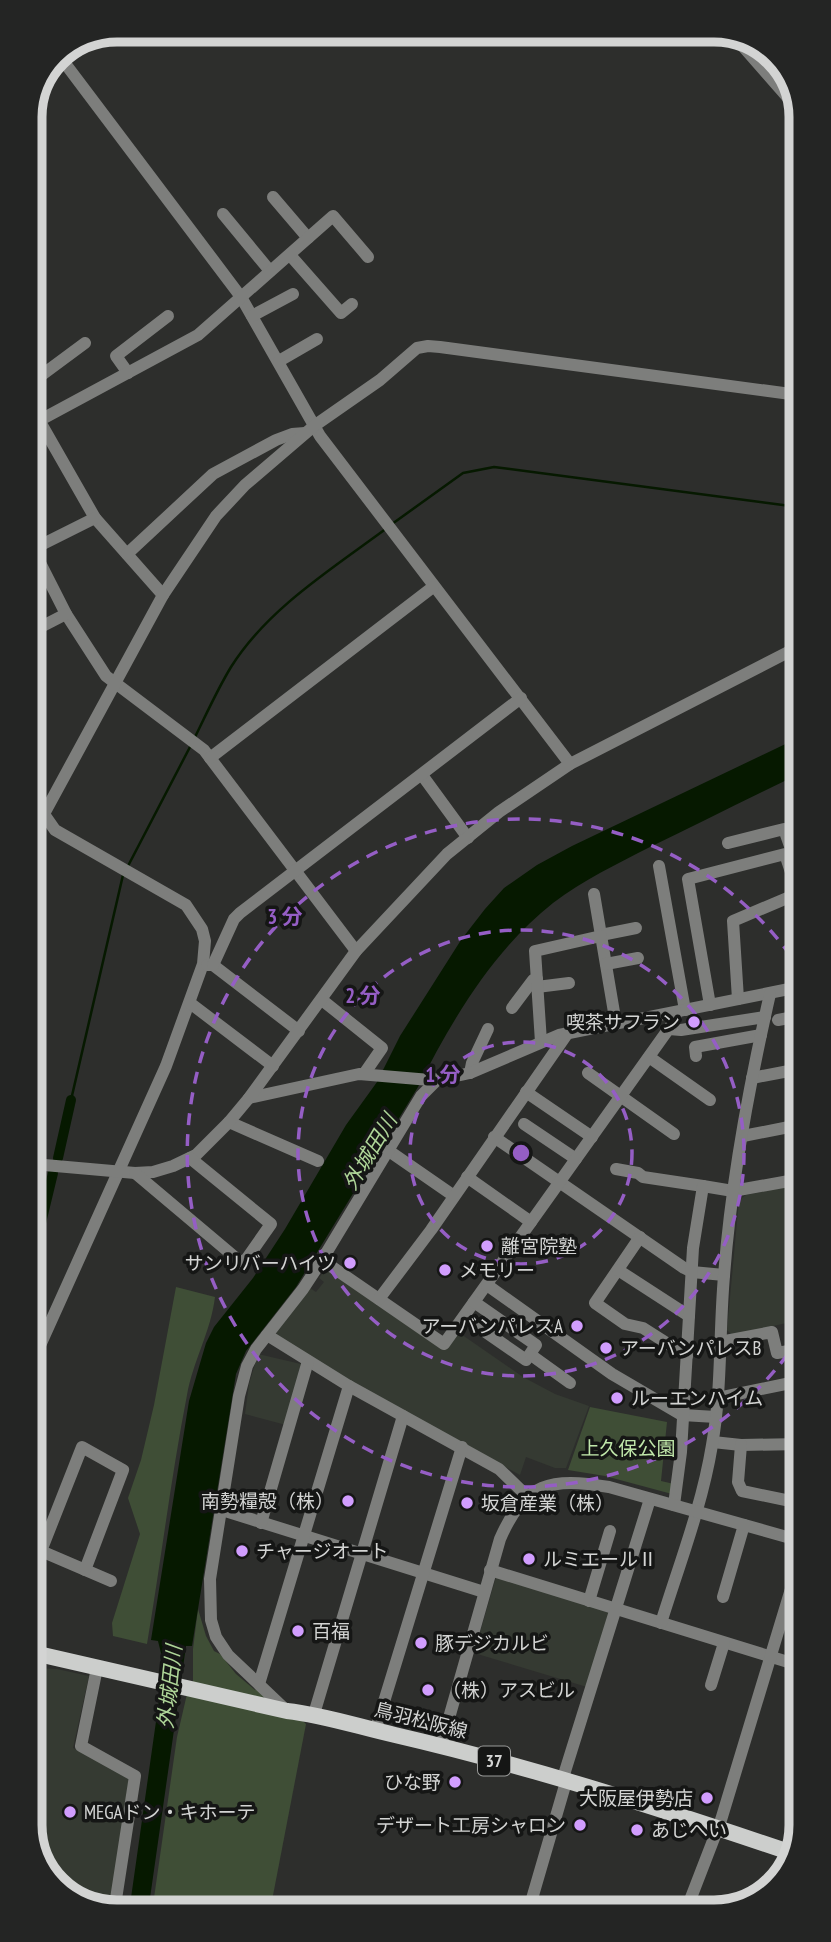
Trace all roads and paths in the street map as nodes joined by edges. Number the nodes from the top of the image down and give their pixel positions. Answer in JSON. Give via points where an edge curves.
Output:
{"nodes":[{"id":1,"x":745,"y":49,"type":"edge"},
{"id":2,"x":64,"y":64,"type":"edge"},
{"id":3,"x":785,"y":95,"type":"edge"},
{"id":4,"x":273,"y":197,"type":"dead end"},
{"id":5,"x":223,"y":214,"type":"dead end"},
{"id":6,"x":308,"y":238,"type":"junction"},
{"id":7,"x":289,"y":255,"type":"junction"},
{"id":8,"x":368,"y":257,"type":"dead end"},
{"id":9,"x":270,"y":271,"type":"junction"},
{"id":10,"x":293,"y":294,"type":"dead end"},
{"id":11,"x":241,"y":297,"type":"junction"},
{"id":12,"x":352,"y":304,"type":"dead end"},
{"id":13,"x":168,"y":316,"type":"dead end"},
{"id":14,"x":253,"y":316,"type":"junction"},
{"id":15,"x":317,"y":339,"type":"dead end"},
{"id":16,"x":85,"y":343,"type":"dead end"},
{"id":17,"x":279,"y":361,"type":"junction"},
{"id":18,"x":128,"y":373,"type":"junction"},
{"id":19,"x":42,"y":375,"type":"edge"},
{"id":20,"x":789,"y":394,"type":"edge"},
{"id":21,"x":42,"y":419,"type":"edge"},
{"id":22,"x":310,"y":429,"type":"junction"},
{"id":23,"x":42,"y":434,"type":"edge"},
{"id":24,"x":95,"y":518,"type":"junction"},
{"id":25,"x":42,"y":542,"type":"edge"},
{"id":26,"x":127,"y":554,"type":"junction"},
{"id":27,"x":42,"y":567,"type":"edge"},
{"id":28,"x":433,"y":587,"type":"junction"},
{"id":29,"x":163,"y":595,"type":"junction"},
{"id":30,"x":65,"y":614,"type":"junction"},
{"id":31,"x":42,"y":626,"type":"edge"},
{"id":32,"x":789,"y":652,"type":"edge"},
{"id":33,"x":116,"y":683,"type":"junction"},
{"id":34,"x":521,"y":698,"type":"junction"},
{"id":35,"x":210,"y":758,"type":"junction"},
{"id":36,"x":570,"y":764,"type":"junction"},
{"id":37,"x":422,"y":775,"type":"junction"},
{"id":38,"x":42,"y":812,"type":"edge"},
{"id":39,"x":44,"y":815,"type":"junction"},
{"id":40,"x":42,"y":818,"type":"edge"},
{"id":41,"x":468,"y":838,"type":"junction"},
{"id":42,"x":728,"y":844,"type":"dead end"},
{"id":43,"x":789,"y":846,"type":"edge"},
{"id":44,"x":660,"y":866,"type":"dead end"},
{"id":45,"x":789,"y":867,"type":"edge"},
{"id":46,"x":295,"y":872,"type":"junction"},
{"id":47,"x":594,"y":894,"type":"dead end"},
{"id":48,"x":789,"y":897,"type":"edge"},
{"id":49,"x":636,"y":928,"type":"dead end"},
{"id":50,"x":601,"y":936,"type":"junction"},
{"id":51,"x":356,"y":951,"type":"junction"},
{"id":52,"x":638,"y":958,"type":"dead end"},
{"id":53,"x":606,"y":964,"type":"junction"},
{"id":54,"x":208,"y":965,"type":"junction"},
{"id":55,"x":537,"y":983,"type":"junction"},
{"id":56,"x":569,"y":983,"type":"dead end"},
{"id":57,"x":789,"y":989,"type":"edge"},
{"id":58,"x":770,"y":994,"type":"junction"},
{"id":59,"x":738,"y":999,"type":"junction"},
{"id":60,"x":321,"y":1000,"type":"junction"},
{"id":61,"x":190,"y":1003,"type":"junction"},
{"id":62,"x":710,"y":1005,"type":"junction"},
{"id":63,"x":512,"y":1009,"type":"dead end"},
{"id":64,"x":681,"y":1011,"type":"junction"},
{"id":65,"x":789,"y":1017,"type":"edge"},
{"id":66,"x":771,"y":1018,"type":"junction"},
{"id":67,"x":616,"y":1024,"type":"junction"},
{"id":68,"x":488,"y":1029,"type":"dead end"},
{"id":69,"x":668,"y":1029,"type":"junction"},
{"id":70,"x":299,"y":1031,"type":"junction"},
{"id":71,"x":567,"y":1034,"type":"junction"},
{"id":72,"x":761,"y":1035,"type":"junction"},
{"id":73,"x":541,"y":1042,"type":"junction"},
{"id":74,"x":696,"y":1056,"type":"dead end"},
{"id":75,"x":649,"y":1057,"type":"junction"},
{"id":76,"x":273,"y":1066,"type":"junction"},
{"id":77,"x":789,"y":1071,"type":"edge"},
{"id":78,"x":470,"y":1073,"type":"junction"},
{"id":79,"x":588,"y":1073,"type":"dead end"},
{"id":80,"x":367,"y":1074,"type":"junction"},
{"id":81,"x":752,"y":1078,"type":"junction"},
{"id":82,"x":433,"y":1080,"type":"junction"},
{"id":83,"x":526,"y":1092,"type":"junction"},
{"id":84,"x":621,"y":1096,"type":"junction"},
{"id":85,"x":249,"y":1098,"type":"junction"},
{"id":86,"x":710,"y":1100,"type":"dead end"},
{"id":87,"x":229,"y":1122,"type":"junction"},
{"id":88,"x":524,"y":1124,"type":"dead end"},
{"id":89,"x":789,"y":1127,"type":"edge"},
{"id":90,"x":674,"y":1134,"type":"dead end"},
{"id":91,"x":743,"y":1136,"type":"junction"},
{"id":92,"x":494,"y":1137,"type":"junction"},
{"id":93,"x":592,"y":1137,"type":"junction"},
{"id":94,"x":389,"y":1151,"type":"junction"},
{"id":95,"x":190,"y":1158,"type":"junction"},
{"id":96,"x":576,"y":1159,"type":"junction"},
{"id":97,"x":318,"y":1161,"type":"dead end"},
{"id":98,"x":42,"y":1165,"type":"edge"},
{"id":99,"x":615,"y":1169,"type":"dead end"},
{"id":100,"x":120,"y":1172,"type":"junction"},
{"id":101,"x":135,"y":1173,"type":"junction"},
{"id":102,"x":467,"y":1177,"type":"junction"},
{"id":103,"x":789,"y":1181,"type":"edge"},
{"id":104,"x":559,"y":1182,"type":"junction"},
{"id":105,"x":703,"y":1186,"type":"junction"},
{"id":106,"x":733,"y":1191,"type":"junction"},
{"id":107,"x":454,"y":1196,"type":"junction"},
{"id":108,"x":531,"y":1222,"type":"junction"},
{"id":109,"x":640,"y":1237,"type":"junction"},
{"id":110,"x":322,"y":1260,"type":"junction"},
{"id":111,"x":618,"y":1270,"type":"junction"},
{"id":112,"x":692,"y":1272,"type":"junction"},
{"id":113,"x":724,"y":1275,"type":"junction"},
{"id":114,"x":487,"y":1285,"type":"junction"},
{"id":115,"x":379,"y":1299,"type":"junction"},
{"id":116,"x":474,"y":1302,"type":"junction"},
{"id":117,"x":689,"y":1316,"type":"junction"},
{"id":118,"x":464,"y":1317,"type":"junction"},
{"id":119,"x":267,"y":1335,"type":"junction"},
{"id":120,"x":42,"y":1341,"type":"edge"},
{"id":121,"x":720,"y":1342,"type":"junction"},
{"id":122,"x":789,"y":1351,"type":"edge"},
{"id":123,"x":531,"y":1355,"type":"junction"},
{"id":124,"x":687,"y":1356,"type":"junction"},
{"id":125,"x":308,"y":1362,"type":"junction"},
{"id":126,"x":570,"y":1383,"type":"dead end"},
{"id":127,"x":789,"y":1383,"type":"edge"},
{"id":128,"x":349,"y":1386,"type":"junction"},
{"id":129,"x":718,"y":1398,"type":"junction"},
{"id":130,"x":682,"y":1415,"type":"junction"},
{"id":131,"x":404,"y":1416,"type":"junction"},
{"id":132,"x":716,"y":1417,"type":"junction"},
{"id":133,"x":713,"y":1442,"type":"junction"},
{"id":134,"x":789,"y":1444,"type":"edge"},
{"id":135,"x":741,"y":1445,"type":"junction"},
{"id":136,"x":462,"y":1447,"type":"junction"},
{"id":137,"x":527,"y":1496,"type":"junction"},
{"id":138,"x":650,"y":1499,"type":"junction"},
{"id":139,"x":789,"y":1501,"type":"edge"},
{"id":140,"x":674,"y":1506,"type":"junction"},
{"id":141,"x":222,"y":1510,"type":"junction"},
{"id":142,"x":696,"y":1511,"type":"junction"},
{"id":143,"x":261,"y":1522,"type":"junction"},
{"id":144,"x":744,"y":1525,"type":"junction"},
{"id":145,"x":610,"y":1531,"type":"dead end"},
{"id":146,"x":304,"y":1536,"type":"junction"},
{"id":147,"x":42,"y":1538,"type":"edge"},
{"id":148,"x":789,"y":1538,"type":"edge"},
{"id":149,"x":42,"y":1551,"type":"edge"},
{"id":150,"x":362,"y":1555,"type":"junction"},
{"id":151,"x":85,"y":1570,"type":"junction"},
{"id":152,"x":491,"y":1570,"type":"junction"},
{"id":153,"x":423,"y":1573,"type":"junction"},
{"id":154,"x":111,"y":1581,"type":"dead end"},
{"id":155,"x":484,"y":1592,"type":"junction"},
{"id":156,"x":723,"y":1597,"type":"dead end"},
{"id":157,"x":589,"y":1601,"type":"junction"},
{"id":158,"x":789,"y":1601,"type":"edge"},
{"id":159,"x":615,"y":1609,"type":"junction"},
{"id":160,"x":661,"y":1623,"type":"junction"},
{"id":161,"x":724,"y":1643,"type":"junction"},
{"id":162,"x":42,"y":1655,"type":"edge"},
{"id":163,"x":769,"y":1657,"type":"junction"},
{"id":164,"x":789,"y":1663,"type":"edge"},
{"id":165,"x":97,"y":1668,"type":"junction"},
{"id":166,"x":259,"y":1684,"type":"junction"},
{"id":167,"x":711,"y":1685,"type":"dead end"},
{"id":168,"x":287,"y":1711,"type":"junction"},
{"id":169,"x":314,"y":1714,"type":"junction"},
{"id":170,"x":375,"y":1731,"type":"junction"},
{"id":171,"x":441,"y":1746,"type":"junction"},
{"id":172,"x":564,"y":1781,"type":"junction"},
{"id":173,"x":717,"y":1828,"type":"junction"},
{"id":174,"x":784,"y":1850,"type":"edge"},
{"id":175,"x":116,"y":1900,"type":"edge"},
{"id":176,"x":531,"y":1900,"type":"edge"},
{"id":177,"x":690,"y":1900,"type":"edge"}],
"edges":[{"from":1,"to":3,"type":"street"},
{"from":2,"to":11,"type":"street"},
{"from":4,"to":6,"type":"street"},
{"from":5,"to":9,"type":"street"},
{"from":6,"to":7,"type":"street"},
{"from":6,"to":8,"type":"street","via":[[333,216]]},
{"from":7,"to":9,"type":"street"},
{"from":7,"to":12,"type":"street","via":[[341,313]]},
{"from":9,"to":11,"type":"street"},
{"from":10,"to":14,"type":"street"},
{"from":11,"to":14,"type":"street"},
{"from":11,"to":18,"type":"street","via":[[187,343]]},
{"from":13,"to":18,"type":"street","via":[[116,356]]},
{"from":14,"to":17,"type":"street"},
{"from":15,"to":17,"type":"street"},
{"from":16,"to":19,"type":"street"},
{"from":17,"to":22,"type":"street"},
{"from":18,"to":21,"type":"street"},
{"from":20,"to":22,"type":"street","via":[[421,346]]},
{"from":22,"to":26,"type":"street","via":[[276,440],[213,474]]},
{"from":22,"to":28,"type":"street"},
{"from":22,"to":29,"type":"street","via":[[229,500]]},
{"from":23,"to":24,"type":"street"},
{"from":24,"to":25,"type":"street"},
{"from":24,"to":26,"type":"street"},
{"from":26,"to":29,"type":"street"},
{"from":27,"to":30,"type":"street"},
{"from":28,"to":34,"type":"street"},
{"from":28,"to":35,"type":"street"},
{"from":29,"to":33,"type":"street"},
{"from":30,"to":31,"type":"street"},
{"from":30,"to":33,"type":"street","via":[[106,676]]},
{"from":32,"to":36,"type":"street"},
{"from":33,"to":35,"type":"street"},
{"from":33,"to":39,"type":"street"},
{"from":34,"to":36,"type":"street"},
{"from":34,"to":37,"type":"street"},
{"from":35,"to":46,"type":"street"},
{"from":36,"to":41,"type":"street"},
{"from":37,"to":41,"type":"street"},
{"from":37,"to":46,"type":"street"},
{"from":38,"to":39,"type":"street"},
{"from":39,"to":40,"type":"street"},
{"from":39,"to":54,"type":"street","via":[[61,834],[175,897],[194,915],[205,941]]},
{"from":41,"to":51,"type":"street"},
{"from":42,"to":43,"type":"street","via":[[784,829]]},
{"from":44,"to":64,"type":"street"},
{"from":45,"to":62,"type":"street","via":[[785,855],[688,879]]},
{"from":46,"to":51,"type":"street"},
{"from":46,"to":54,"type":"street","via":[[234,919]]},
{"from":47,"to":50,"type":"street"},
{"from":48,"to":59,"type":"street","via":[[733,921]]},
{"from":49,"to":50,"type":"street"},
{"from":50,"to":53,"type":"street"},
{"from":50,"to":55,"type":"street","via":[[535,951]]},
{"from":51,"to":60,"type":"street"},
{"from":52,"to":53,"type":"street"},
{"from":53,"to":67,"type":"street"},
{"from":54,"to":61,"type":"street"},
{"from":54,"to":70,"type":"street"},
{"from":55,"to":56,"type":"street"},
{"from":55,"to":63,"type":"street","via":[[533,980]]},
{"from":55,"to":73,"type":"street"},
{"from":57,"to":58,"type":"street"},
{"from":58,"to":59,"type":"street"},
{"from":58,"to":66,"type":"street"},
{"from":59,"to":62,"type":"street"},
{"from":60,"to":70,"type":"street"},
{"from":60,"to":80,"type":"street","via":[[382,1048]]},
{"from":61,"to":76,"type":"street"},
{"from":61,"to":100,"type":"street"},
{"from":62,"to":64,"type":"street"},
{"from":64,"to":67,"type":"street"},
{"from":64,"to":69,"type":"street"},
{"from":65,"to":66,"type":"street"},
{"from":66,"to":69,"type":"street"},
{"from":66,"to":72,"type":"street"},
{"from":67,"to":71,"type":"street"},
{"from":68,"to":78,"type":"street"},
{"from":69,"to":75,"type":"street"},
{"from":70,"to":76,"type":"street"},
{"from":71,"to":73,"type":"street"},
{"from":71,"to":83,"type":"street"},
{"from":72,"to":74,"type":"street","via":[[695,1047]]},
{"from":72,"to":81,"type":"street"},
{"from":73,"to":78,"type":"street"},
{"from":75,"to":84,"type":"street"},
{"from":75,"to":86,"type":"street"},
{"from":76,"to":85,"type":"street"},
{"from":77,"to":81,"type":"street"},
{"from":78,"to":82,"type":"street"},
{"from":79,"to":84,"type":"street"},
{"from":80,"to":82,"type":"street"},
{"from":80,"to":85,"type":"street"},
{"from":81,"to":91,"type":"street"},
{"from":82,"to":94,"type":"street"},
{"from":83,"to":92,"type":"street"},
{"from":83,"to":93,"type":"street"},
{"from":84,"to":90,"type":"street"},
{"from":84,"to":93,"type":"street"},
{"from":85,"to":87,"type":"street"},
{"from":87,"to":95,"type":"street"},
{"from":87,"to":97,"type":"street"},
{"from":88,"to":96,"type":"street"},
{"from":89,"to":91,"type":"street"},
{"from":91,"to":106,"type":"street"},
{"from":92,"to":102,"type":"street"},
{"from":92,"to":104,"type":"street"},
{"from":93,"to":96,"type":"street"},
{"from":94,"to":107,"type":"street"},
{"from":94,"to":110,"type":"street"},
{"from":95,"to":101,"type":"street","via":[[163,1170]]},
{"from":95,"to":101,"type":"street","via":[[271,1224],[243,1264]]},
{"from":96,"to":104,"type":"street"},
{"from":98,"to":100,"type":"street"},
{"from":99,"to":105,"type":"street"},
{"from":100,"to":101,"type":"street"},
{"from":100,"to":120,"type":"street"},
{"from":102,"to":107,"type":"street"},
{"from":102,"to":108,"type":"street"},
{"from":103,"to":106,"type":"street"},
{"from":104,"to":108,"type":"street"},
{"from":104,"to":109,"type":"street"},
{"from":105,"to":106,"type":"street"},
{"from":105,"to":112,"type":"street"},
{"from":106,"to":113,"type":"street"},
{"from":107,"to":115,"type":"street"},
{"from":108,"to":114,"type":"street"},
{"from":109,"to":111,"type":"street"},
{"from":109,"to":112,"type":"street"},
{"from":110,"to":115,"type":"street"},
{"from":110,"to":119,"type":"street"},
{"from":111,"to":117,"type":"street"},
{"from":111,"to":124,"type":"street","via":[[596,1303],[625,1324],[643,1328]]},
{"from":112,"to":113,"type":"street"},
{"from":112,"to":117,"type":"street"},
{"from":113,"to":121,"type":"street"},
{"from":114,"to":116,"type":"street"},
{"from":114,"to":130,"type":"street","via":[[612,1374]]},
{"from":115,"to":118,"type":"street","via":[[444,1344]]},
{"from":116,"to":118,"type":"street"},
{"from":116,"to":123,"type":"street","via":[[537,1345]]},
{"from":117,"to":124,"type":"street"},
{"from":118,"to":123,"type":"street","via":[[526,1360]]},
{"from":119,"to":125,"type":"street"},
{"from":119,"to":141,"type":"street","via":[[243,1378]]},
{"from":121,"to":122,"type":"street","via":[[772,1332],[777,1353]]},
{"from":121,"to":129,"type":"street"},
{"from":123,"to":126,"type":"street"},
{"from":124,"to":130,"type":"street"},
{"from":125,"to":128,"type":"street"},
{"from":125,"to":143,"type":"street"},
{"from":127,"to":129,"type":"street"},
{"from":128,"to":131,"type":"street"},
{"from":128,"to":146,"type":"street"},
{"from":129,"to":132,"type":"street"},
{"from":130,"to":132,"type":"street"},
{"from":130,"to":140,"type":"street"},
{"from":131,"to":136,"type":"street"},
{"from":131,"to":150,"type":"street"},
{"from":132,"to":133,"type":"street"},
{"from":133,"to":135,"type":"street"},
{"from":133,"to":142,"type":"street"},
{"from":134,"to":135,"type":"street"},
{"from":135,"to":139,"type":"street","via":[[741,1491]]},
{"from":136,"to":137,"type":"street","via":[[499,1469]]},
{"from":136,"to":153,"type":"street"},
{"from":137,"to":138,"type":"street","via":[[568,1482]]},
{"from":137,"to":152,"type":"street","via":[[507,1523]]},
{"from":138,"to":140,"type":"street"},
{"from":138,"to":159,"type":"street"},
{"from":140,"to":142,"type":"street"},
{"from":141,"to":143,"type":"street"},
{"from":141,"to":166,"type":"street","via":[[210,1579],[211,1620],[228,1655]]},
{"from":142,"to":144,"type":"street"},
{"from":142,"to":160,"type":"street"},
{"from":143,"to":146,"type":"street"},
{"from":144,"to":148,"type":"street"},
{"from":144,"to":156,"type":"street"},
{"from":145,"to":157,"type":"street"},
{"from":146,"to":150,"type":"street"},
{"from":146,"to":166,"type":"street"},
{"from":147,"to":151,"type":"street","via":[[82,1447],[124,1469]]},
{"from":149,"to":151,"type":"street"},
{"from":150,"to":153,"type":"street"},
{"from":150,"to":169,"type":"street"},
{"from":151,"to":154,"type":"street"},
{"from":152,"to":155,"type":"street"},
{"from":152,"to":157,"type":"street"},
{"from":153,"to":155,"type":"street"},
{"from":153,"to":170,"type":"street"},
{"from":155,"to":171,"type":"street"},
{"from":157,"to":159,"type":"street"},
{"from":158,"to":163,"type":"street"},
{"from":159,"to":160,"type":"street"},
{"from":159,"to":172,"type":"street"},
{"from":160,"to":161,"type":"street"},
{"from":161,"to":163,"type":"street"},
{"from":161,"to":167,"type":"street"},
{"from":162,"to":165,"type":"main road","name":"鳥羽松阪線","number":"37"},
{"from":163,"to":164,"type":"street"},
{"from":163,"to":173,"type":"street"},
{"from":165,"to":168,"type":"main road","name":"鳥羽松阪線","number":"37"},
{"from":165,"to":175,"type":"street","via":[[81,1746],[135,1776]]},
{"from":166,"to":168,"type":"street"},
{"from":168,"to":169,"type":"main road","name":"鳥羽松阪線","number":"37"},
{"from":169,"to":170,"type":"main road","name":"鳥羽松阪線","number":"37"},
{"from":170,"to":171,"type":"main road","name":"鳥羽松阪線","number":"37"},
{"from":171,"to":172,"type":"main road","name":"鳥羽松阪線","number":"37"},
{"from":172,"to":173,"type":"main road","name":"鳥羽松阪線","number":"37"},
{"from":172,"to":176,"type":"street"},
{"from":173,"to":174,"type":"main road","name":"鳥羽松阪線","number":"37"},
{"from":173,"to":177,"type":"street"}]}
